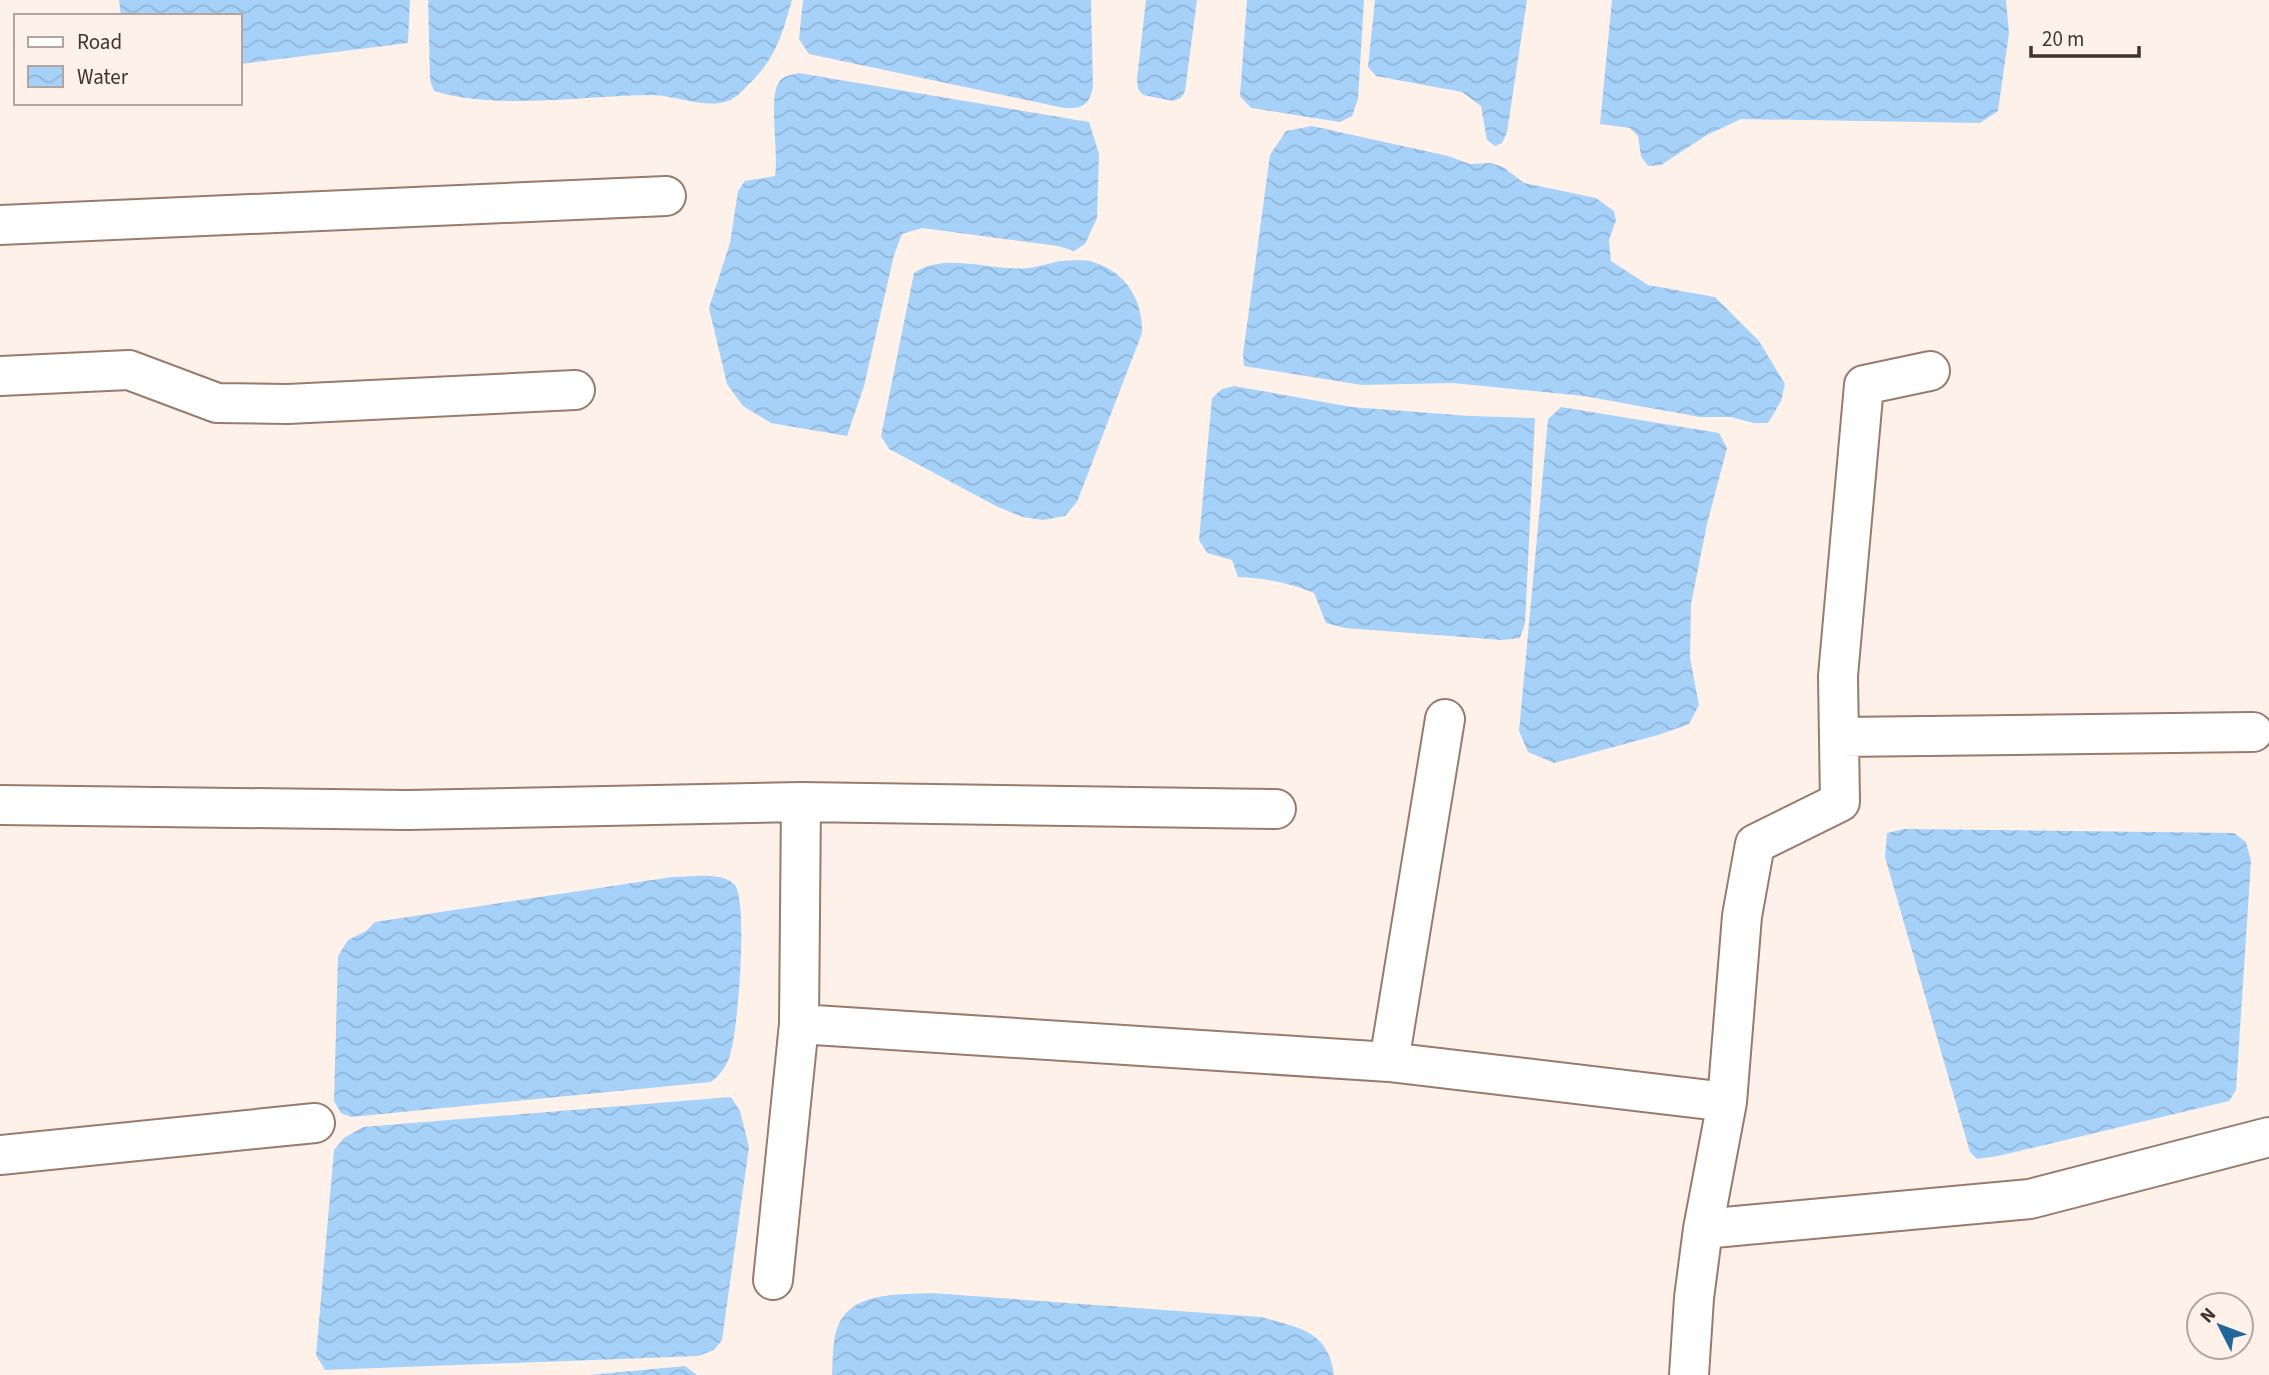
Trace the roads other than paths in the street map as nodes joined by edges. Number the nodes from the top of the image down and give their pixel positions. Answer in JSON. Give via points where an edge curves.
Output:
{"nodes":[{"id":1,"x":667,"y":196,"type":"dead end"},
{"id":2,"x":0,"y":225,"type":"edge"},
{"id":3,"x":1930,"y":371,"type":"dead end"},
{"id":4,"x":0,"y":376,"type":"edge"},
{"id":5,"x":575,"y":390,"type":"dead end"},
{"id":6,"x":1445,"y":719,"type":"dead end"},
{"id":7,"x":2253,"y":732,"type":"dead end"},
{"id":8,"x":1840,"y":737,"type":"junction"},
{"id":9,"x":801,"y":802,"type":"junction"},
{"id":10,"x":0,"y":805,"type":"edge"},
{"id":11,"x":1276,"y":809,"type":"dead end"},
{"id":12,"x":799,"y":1024,"type":"junction"},
{"id":13,"x":1389,"y":1062,"type":"junction"},
{"id":14,"x":1727,"y":1102,"type":"junction"},
{"id":15,"x":314,"y":1123,"type":"dead end"},
{"id":16,"x":2269,"y":1137,"type":"edge"},
{"id":17,"x":0,"y":1155,"type":"edge"},
{"id":18,"x":1703,"y":1229,"type":"junction"},
{"id":19,"x":773,"y":1280,"type":"dead end"},
{"id":20,"x":1689,"y":1375,"type":"edge"}],
"edges":[{"from":1,"to":2,"type":"street"},
{"from":3,"to":8,"type":"street","via":[[1864,385],[1838,676]]},
{"from":4,"to":5,"type":"street","via":[[130,370],[217,403],[288,404]]},
{"from":6,"to":13,"type":"street"},
{"from":7,"to":8,"type":"street"},
{"from":8,"to":14,"type":"street","via":[[1840,802],[1755,844],[1742,916]]},
{"from":9,"to":10,"type":"street","via":[[407,810]]},
{"from":9,"to":11,"type":"street"},
{"from":9,"to":12,"type":"street"},
{"from":12,"to":13,"type":"street"},
{"from":12,"to":19,"type":"street"},
{"from":13,"to":14,"type":"street"},
{"from":14,"to":18,"type":"street"},
{"from":15,"to":17,"type":"street"},
{"from":16,"to":18,"type":"street","via":[[2029,1199]]},
{"from":18,"to":20,"type":"street"}]}
